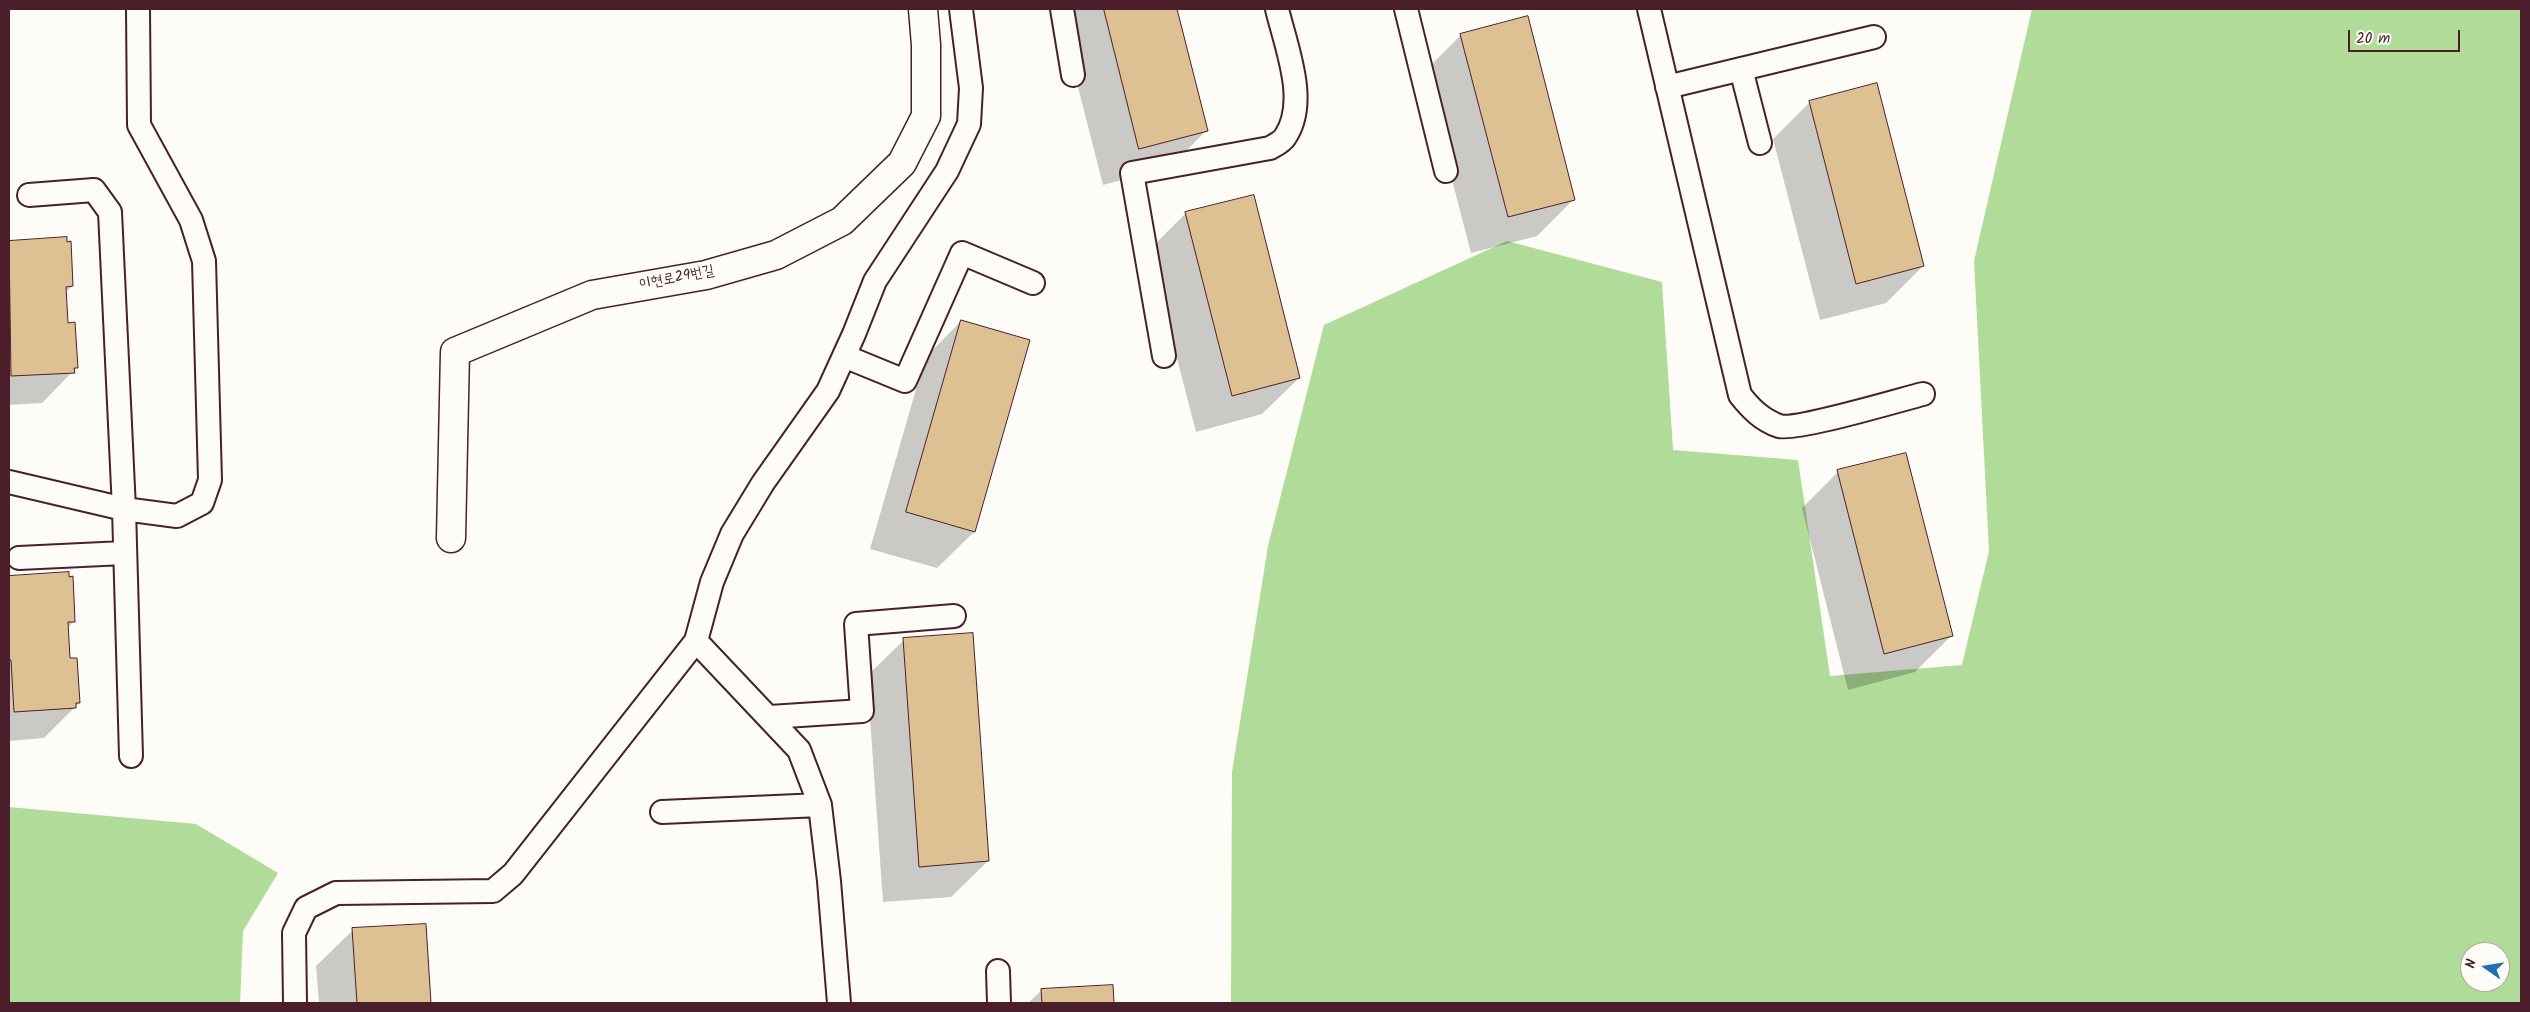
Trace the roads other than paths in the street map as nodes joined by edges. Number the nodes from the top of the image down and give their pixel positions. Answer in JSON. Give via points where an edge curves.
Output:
{"nodes":[{"id":1,"x":138,"y":9,"type":"edge"},
{"id":2,"x":923,"y":9,"type":"edge"},
{"id":3,"x":961,"y":9,"type":"edge"},
{"id":4,"x":1062,"y":9,"type":"edge"},
{"id":5,"x":1277,"y":9,"type":"edge"},
{"id":6,"x":1406,"y":9,"type":"edge"},
{"id":7,"x":1649,"y":9,"type":"edge"},
{"id":8,"x":1874,"y":37,"type":"dead end"},
{"id":9,"x":1741,"y":69,"type":"junction"},
{"id":10,"x":1073,"y":75,"type":"dead end"},
{"id":11,"x":1667,"y":87,"type":"junction"},
{"id":12,"x":1760,"y":143,"type":"dead end"},
{"id":13,"x":1446,"y":171,"type":"dead end"},
{"id":14,"x":29,"y":195,"type":"dead end"},
{"id":15,"x":1034,"y":283,"type":"dead end"},
{"id":16,"x":844,"y":356,"type":"junction"},
{"id":17,"x":1164,"y":356,"type":"dead end"},
{"id":18,"x":1923,"y":394,"type":"dead end"},
{"id":19,"x":9,"y":482,"type":"edge"},
{"id":20,"x":124,"y":509,"type":"junction"},
{"id":21,"x":451,"y":538,"type":"dead end"},
{"id":22,"x":124,"y":553,"type":"junction"},
{"id":23,"x":19,"y":558,"type":"dead end"},
{"id":24,"x":954,"y":616,"type":"dead end"},
{"id":25,"x":696,"y":641,"type":"junction"},
{"id":26,"x":770,"y":717,"type":"junction"},
{"id":27,"x":131,"y":756,"type":"dead end"},
{"id":28,"x":820,"y":805,"type":"junction"},
{"id":29,"x":662,"y":812,"type":"dead end"},
{"id":30,"x":998,"y":971,"type":"dead end"},
{"id":31,"x":295,"y":1003,"type":"edge"},
{"id":32,"x":839,"y":1003,"type":"edge"},
{"id":33,"x":999,"y":1003,"type":"edge"}],
"edges":[{"from":1,"to":20,"type":"lane","via":[[139,125],[191,220],[204,261],[210,480],[202,503],[177,516]]},
{"from":2,"to":21,"type":"street","name":"이현로29번길","via":[[926,116],[902,163],[842,221],[776,255],[706,275],[592,295],[455,352]]},
{"from":3,"to":16,"type":"lane","via":[[971,88],[969,124],[947,171],[875,281]]},
{"from":4,"to":10,"type":"lane"},
{"from":5,"to":17,"type":"lane","via":[[1298,98],[1294,122],[1284,139],[1270,148],[1132,173]]},
{"from":6,"to":13,"type":"lane"},
{"from":7,"to":11,"type":"lane"},
{"from":8,"to":9,"type":"lane"},
{"from":9,"to":11,"type":"lane"},
{"from":9,"to":12,"type":"lane"},
{"from":11,"to":18,"type":"lane","via":[[1740,395],[1751,409],[1781,427],[1805,424]]},
{"from":14,"to":20,"type":"lane","via":[[94,190],[110,212]]},
{"from":15,"to":16,"type":"lane","via":[[962,253],[905,381]]},
{"from":16,"to":25,"type":"lane","via":[[828,391],[763,483],[732,534],[712,582]]},
{"from":19,"to":20,"type":"lane"},
{"from":20,"to":22,"type":"lane"},
{"from":22,"to":23,"type":"lane"},
{"from":22,"to":27,"type":"lane"},
{"from":24,"to":26,"type":"lane","via":[[856,624],[862,711]]},
{"from":25,"to":26,"type":"lane"},
{"from":25,"to":31,"type":"lane","via":[[513,874],[493,891],[336,893],[306,908],[294,934]]},
{"from":26,"to":28,"type":"lane","via":[[799,750]]},
{"from":28,"to":29,"type":"lane"},
{"from":28,"to":32,"type":"lane"},
{"from":30,"to":33,"type":"lane"}]}
